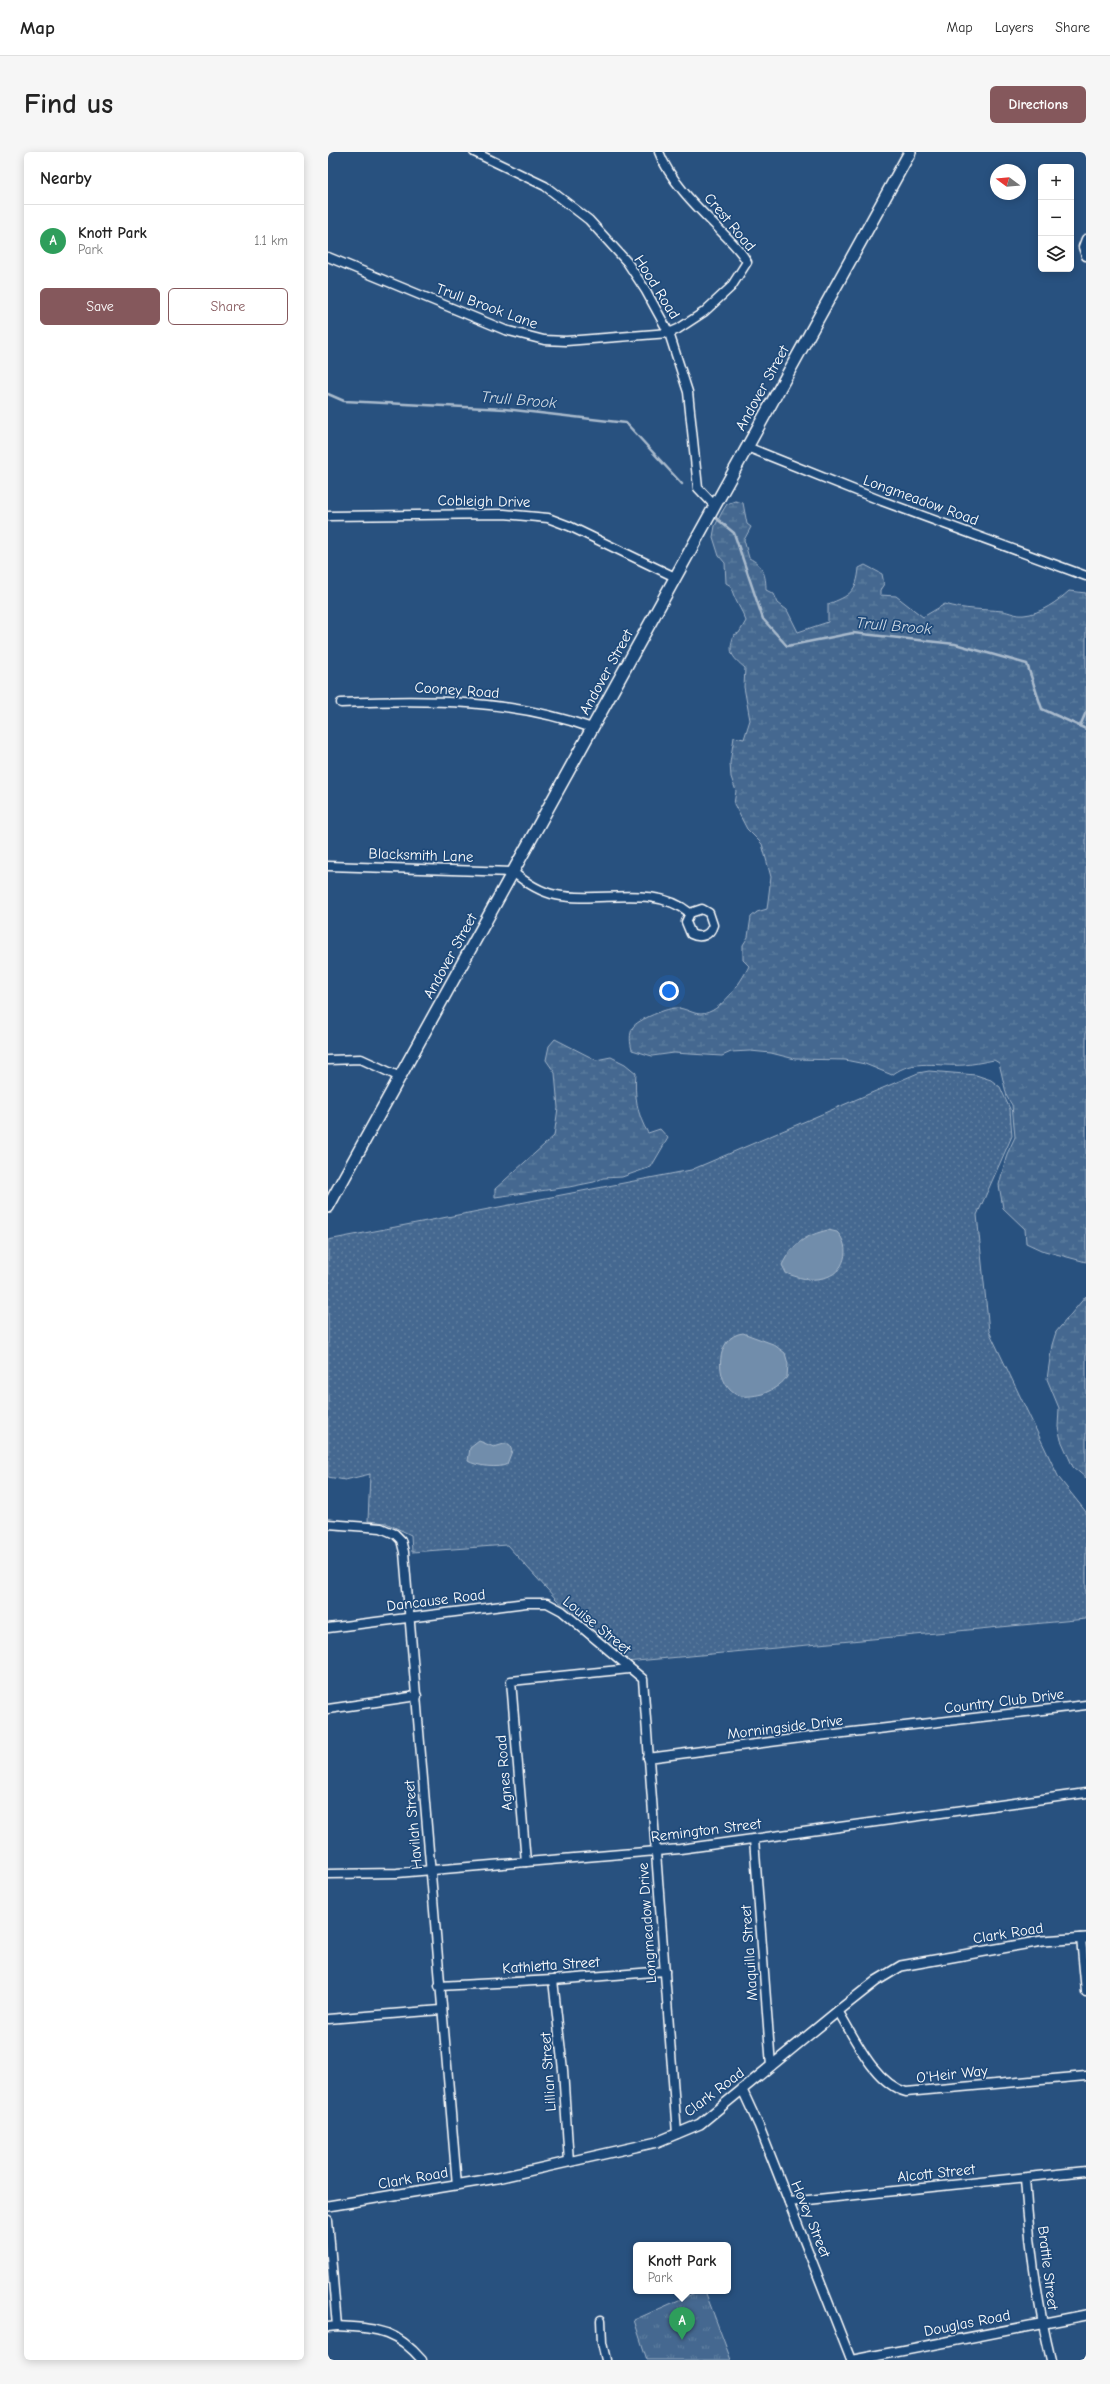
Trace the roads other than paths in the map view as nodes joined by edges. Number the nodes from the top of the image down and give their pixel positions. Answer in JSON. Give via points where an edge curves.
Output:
{"nodes":[{"id":1,"x":474,"y":152,"type":"edge"},
{"id":2,"x":659,"y":152,"type":"edge"},
{"id":3,"x":910,"y":152,"type":"edge"},
{"id":4,"x":1086,"y":239,"type":"edge"},
{"id":5,"x":1086,"y":256,"type":"edge"},
{"id":6,"x":328,"y":257,"type":"edge"},
{"id":7,"x":669,"y":333,"type":"junction"},
{"id":8,"x":747,"y":447,"type":"junction"},
{"id":9,"x":714,"y":505,"type":"junction"},
{"id":10,"x":328,"y":516,"type":"edge"},
{"id":11,"x":675,"y":576,"type":"junction"},
{"id":12,"x":1086,"y":576,"type":"edge"},
{"id":13,"x":341,"y":703,"type":"dead end"},
{"id":14,"x":592,"y":728,"type":"junction"},
{"id":15,"x":328,"y":866,"type":"edge"},
{"id":16,"x":513,"y":872,"type":"junction"},
{"id":17,"x":690,"y":913,"type":"dead end"},
{"id":18,"x":328,"y":1060,"type":"edge"},
{"id":19,"x":400,"y":1077,"type":"junction"},
{"id":20,"x":328,"y":1207,"type":"edge"},
{"id":21,"x":328,"y":1524,"type":"edge"},
{"id":22,"x":548,"y":1603,"type":"joint"},
{"id":23,"x":408,"y":1618,"type":"junction"},
{"id":24,"x":328,"y":1628,"type":"edge"},
{"id":25,"x":629,"y":1669,"type":"junction"},
{"id":26,"x":417,"y":1696,"type":"junction"},
{"id":27,"x":1086,"y":1705,"type":"edge"},
{"id":28,"x":328,"y":1709,"type":"edge"},
{"id":29,"x":925,"y":1725,"type":"joint"},
{"id":30,"x":648,"y":1758,"type":"junction"},
{"id":31,"x":1086,"y":1793,"type":"edge"},
{"id":32,"x":754,"y":1839,"type":"junction"},
{"id":33,"x":655,"y":1851,"type":"junction"},
{"id":34,"x":526,"y":1862,"type":"junction"},
{"id":35,"x":430,"y":1870,"type":"junction"},
{"id":36,"x":328,"y":1874,"type":"edge"},
{"id":37,"x":1083,"y":1938,"type":"edge"},
{"id":38,"x":665,"y":1971,"type":"junction"},
{"id":39,"x":553,"y":1980,"type":"junction"},
{"id":40,"x":439,"y":1986,"type":"junction"},
{"id":41,"x":1086,"y":1992,"type":"edge"},
{"id":42,"x":442,"y":2010,"type":"junction"},
{"id":43,"x":838,"y":2010,"type":"junction"},
{"id":44,"x":328,"y":2019,"type":"edge"},
{"id":45,"x":771,"y":2066,"type":"junction"},
{"id":46,"x":1086,"y":2076,"type":"edge"},
{"id":47,"x":742,"y":2089,"type":"junction"},
{"id":48,"x":677,"y":2134,"type":"junction"},
{"id":49,"x":569,"y":2162,"type":"junction"},
{"id":50,"x":1086,"y":2171,"type":"edge"},
{"id":51,"x":1025,"y":2178,"type":"junction"},
{"id":52,"x":457,"y":2185,"type":"junction"},
{"id":53,"x":789,"y":2202,"type":"junction"},
{"id":54,"x":328,"y":2206,"type":"edge"},
{"id":55,"x":328,"y":2220,"type":"edge"},
{"id":56,"x":1086,"y":2315,"type":"edge"},
{"id":57,"x":601,"y":2320,"type":"dead end"},
{"id":58,"x":1042,"y":2323,"type":"junction"},
{"id":59,"x":337,"y":2326,"type":"junction"},
{"id":60,"x":328,"y":2327,"type":"edge"},
{"id":61,"x":422,"y":2360,"type":"edge"},
{"id":62,"x":606,"y":2360,"type":"edge"},
{"id":63,"x":852,"y":2360,"type":"edge"},
{"id":64,"x":1051,"y":2360,"type":"edge"}],
"edges":[{"from":1,"to":7,"type":"street","name":"Hood Road","via":[[544,186],[589,220],[627,262]]},
{"from":2,"to":7,"type":"street","name":"Crest Road","via":[[664,166],[747,262],[726,292],[687,325]]},
{"from":3,"to":8,"type":"main road","name":"Andover Street"},
{"from":4,"to":5,"type":"street","via":[[1083,247]]},
{"from":6,"to":7,"type":"street","name":"Trull Brook Lane","via":[[457,312],[525,336],[566,341]]},
{"from":7,"to":9,"type":"street","name":"Hood Road","via":[[688,392],[698,488]]},
{"from":8,"to":9,"type":"main road","name":"Andover Street"},
{"from":8,"to":12,"type":"street","name":"Longmeadow Road","via":[[840,486]]},
{"from":9,"to":11,"type":"main road","name":"Andover Street"},
{"from":10,"to":11,"type":"street","name":"Cobleigh Drive","via":[[504,514],[548,518]]},
{"from":11,"to":14,"type":"main road","name":"Andover Street"},
{"from":13,"to":14,"type":"street","name":"Cooney Road","via":[[399,700],[468,702],[571,720]]},
{"from":14,"to":16,"type":"main road","name":"Andover Street"},
{"from":15,"to":16,"type":"street","name":"Blacksmith Lane"},
{"from":16,"to":17,"type":"street","via":[[524,881],[554,895],[653,898],[672,902]]},
{"from":16,"to":19,"type":"main road","name":"Andover Street"},
{"from":18,"to":19,"type":"street","via":[[361,1059]]},
{"from":19,"to":20,"type":"main road","name":"Andover Street"},
{"from":21,"to":23,"type":"street","name":"Havilah Street","via":[[381,1528],[400,1539],[404,1552]]},
{"from":22,"to":23,"type":"street","name":"Dancause Road","via":[[526,1603]]},
{"from":22,"to":25,"type":"street","name":"Louise Street","via":[[562,1611]]},
{"from":23,"to":24,"type":"street","name":"Dancause Road"},
{"from":23,"to":26,"type":"street","name":"Havilah Street"},
{"from":25,"to":30,"type":"street","name":"Longmeadow Drive","via":[[643,1679]]},
{"from":25,"to":34,"type":"street","name":"Agnes Road","via":[[511,1681]]},
{"from":26,"to":28,"type":"street"},
{"from":26,"to":35,"type":"street","name":"Havilah Street"},
{"from":27,"to":29,"type":"street","name":"Country Club Drive"},
{"from":29,"to":30,"type":"street","name":"Morningside Drive"},
{"from":30,"to":33,"type":"street","name":"Longmeadow Drive"},
{"from":31,"to":32,"type":"street","name":"Remington Street"},
{"from":32,"to":33,"type":"street","name":"Remington Street"},
{"from":32,"to":45,"type":"street","name":"Maquilla Street"},
{"from":33,"to":34,"type":"street","name":"Remington Street"},
{"from":33,"to":38,"type":"street","name":"Longmeadow Drive"},
{"from":34,"to":35,"type":"street","name":"Remington Street"},
{"from":35,"to":36,"type":"street","name":"Remington Street"},
{"from":35,"to":40,"type":"street","name":"Havilah Street"},
{"from":37,"to":41,"type":"street"},
{"from":37,"to":43,"type":"street","name":"Clark Road","via":[[1042,1941],[902,1966],[876,1981]]},
{"from":38,"to":39,"type":"street","name":"Kathletta Street"},
{"from":38,"to":48,"type":"street","name":"Longmeadow Drive"},
{"from":39,"to":40,"type":"street","name":"Kathletta Street"},
{"from":39,"to":49,"type":"street","name":"Lillian Street","via":[[563,2070]]},
{"from":40,"to":42,"type":"street","name":"Havilah Street"},
{"from":42,"to":44,"type":"street"},
{"from":42,"to":52,"type":"street","name":"Havilah Street"},
{"from":43,"to":45,"type":"street","name":"Clark Road"},
{"from":43,"to":46,"type":"street","name":"O'Heir Way","via":[[877,2073],[895,2089],[906,2092]]},
{"from":45,"to":47,"type":"street","name":"Clark Road"},
{"from":47,"to":48,"type":"street","name":"Clark Road","via":[[700,2124]]},
{"from":47,"to":53,"type":"street","name":"Hovey Street"},
{"from":48,"to":49,"type":"street","name":"Clark Road","via":[[657,2142]]},
{"from":49,"to":52,"type":"street","name":"Clark Road"},
{"from":50,"to":51,"type":"street","name":"Alcott Street"},
{"from":51,"to":53,"type":"street","name":"Alcott Street"},
{"from":51,"to":58,"type":"street","name":"Brattle Street","via":[[1031,2259]]},
{"from":52,"to":54,"type":"street","name":"Clark Road"},
{"from":53,"to":63,"type":"street","name":"Hovey Street"},
{"from":55,"to":59,"type":"street"},
{"from":56,"to":58,"type":"street","name":"Douglas Road"},
{"from":57,"to":62,"type":"street"},
{"from":58,"to":63,"type":"street","name":"Douglas Road"},
{"from":58,"to":64,"type":"street","name":"Brattle Street"},
{"from":59,"to":60,"type":"street"},
{"from":59,"to":61,"type":"street","via":[[374,2328],[394,2335]]}]}
